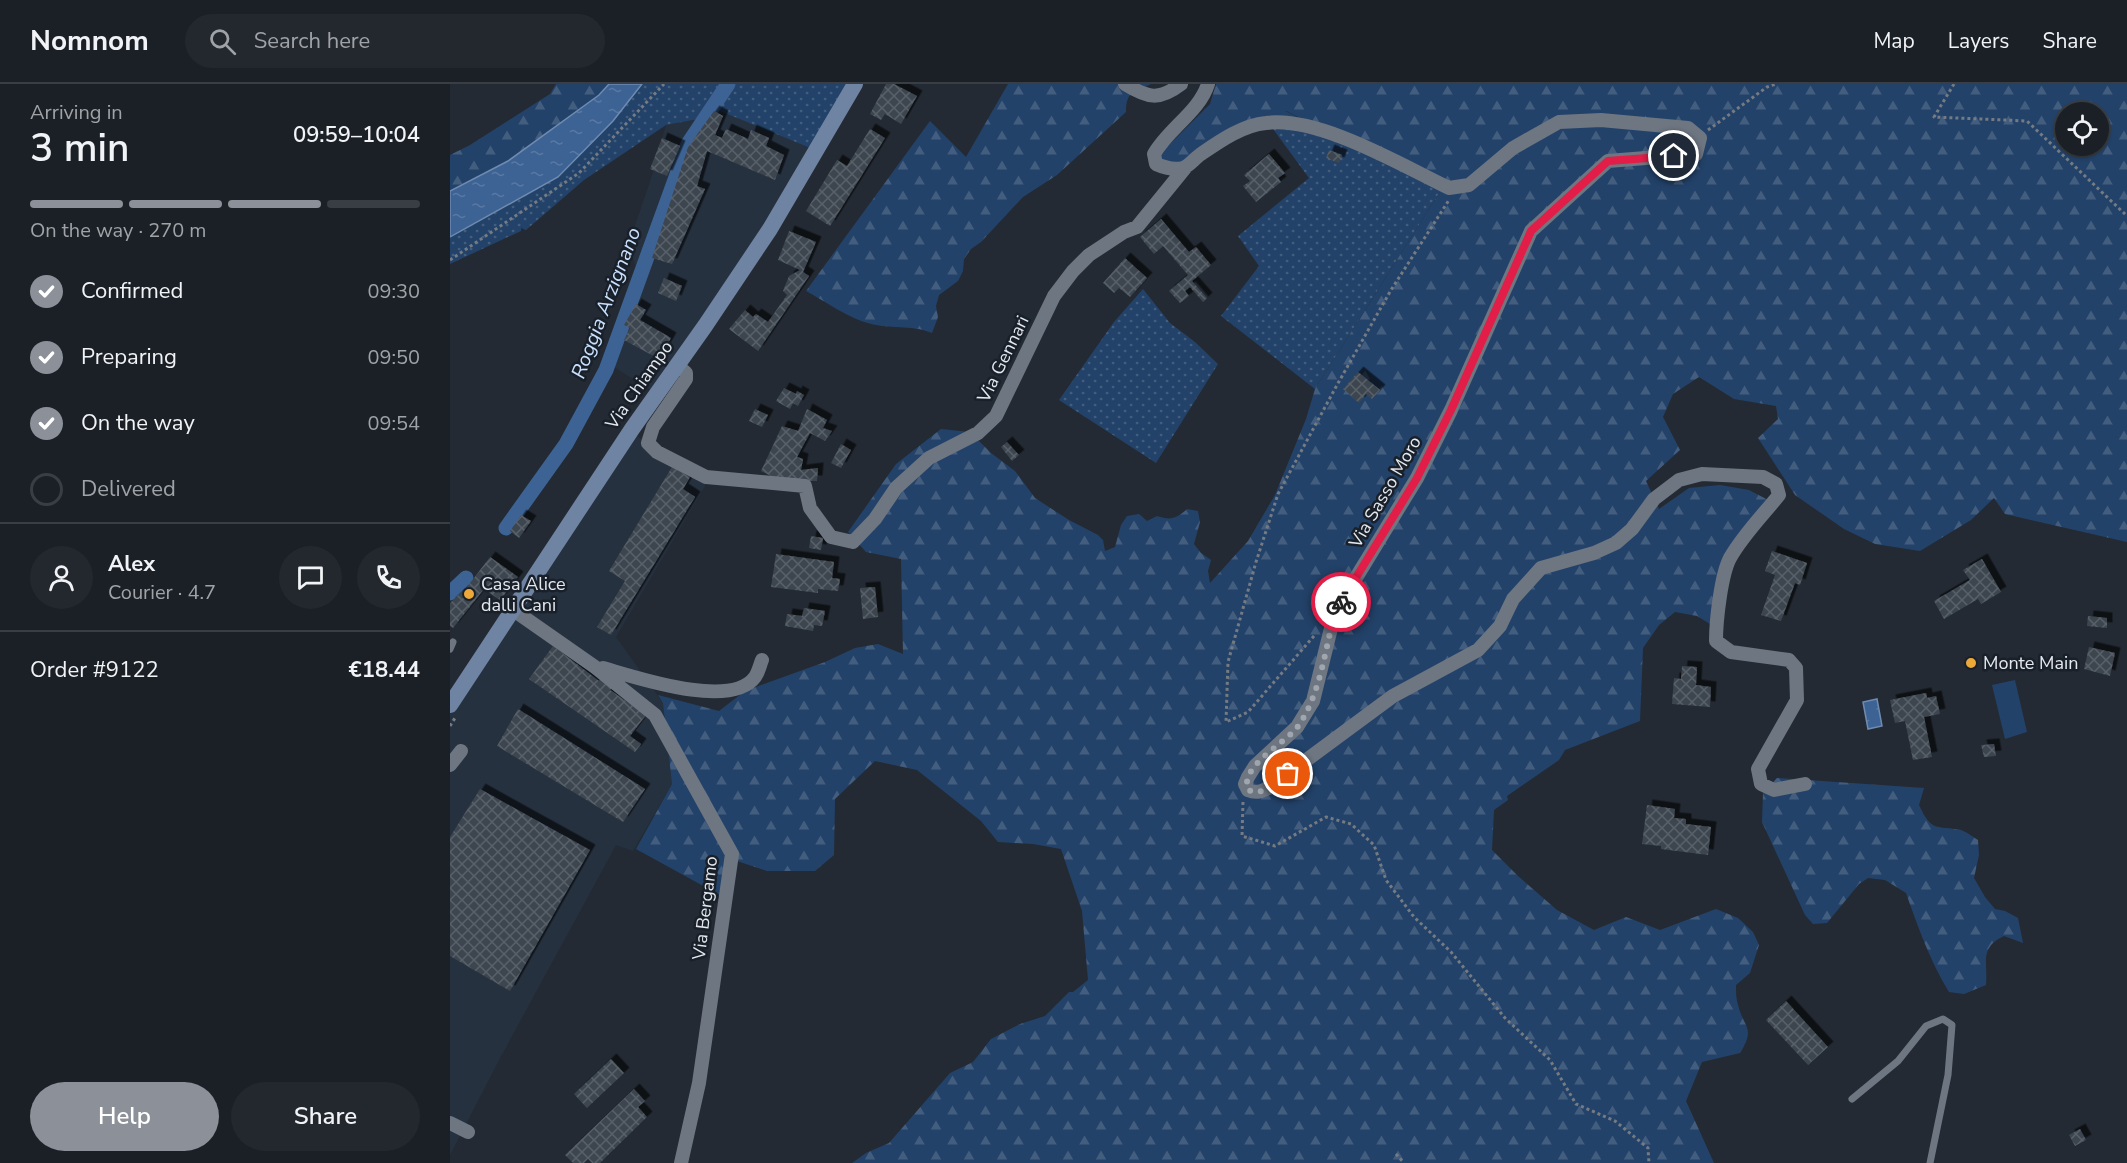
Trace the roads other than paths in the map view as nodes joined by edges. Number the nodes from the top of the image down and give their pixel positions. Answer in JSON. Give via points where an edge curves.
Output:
{"nodes":[{"id":1,"x":855,"y":84,"type":"edge"},
{"id":2,"x":1125,"y":84,"type":"edge"},
{"id":3,"x":1181,"y":84,"type":"edge"},
{"id":4,"x":1208,"y":84,"type":"edge"},
{"id":5,"x":1185,"y":168,"type":"junction"},
{"id":6,"x":676,"y":365,"type":"junction"},
{"id":7,"x":512,"y":609,"type":"junction"},
{"id":8,"x":762,"y":660,"type":"dead end"},
{"id":9,"x":596,"y":667,"type":"junction"},
{"id":10,"x":450,"y":705,"type":"edge"},
{"id":11,"x":461,"y":751,"type":"dead end"},
{"id":12,"x":450,"y":765,"type":"edge"},
{"id":13,"x":1805,"y":784,"type":"dead end"},
{"id":14,"x":1852,"y":1098,"type":"dead end"},
{"id":15,"x":450,"y":1123,"type":"edge"},
{"id":16,"x":468,"y":1132,"type":"dead end"},
{"id":17,"x":681,"y":1163,"type":"edge"},
{"id":18,"x":1930,"y":1163,"type":"edge"}],
"edges":[{"from":1,"to":6,"type":"main road","name":"Via Chiampo","via":[[770,229]]},
{"from":2,"to":3,"type":"street","via":[[1146,96],[1167,94]]},
{"from":4,"to":5,"type":"street","via":[[1204,97],[1162,140],[1154,154],[1156,164]]},
{"from":5,"to":6,"type":"street","name":"Via Gennari","via":[[1137,227],[1089,255],[1072,271],[1054,296],[996,416],[978,433],[929,458],[896,488],[853,542],[831,537],[810,508],[805,486],[706,477],[657,452],[648,443],[653,427],[686,379],[686,373]]},
{"from":5,"to":13,"type":"street","name":"Via Sasso Moro","via":[[1229,136],[1264,123],[1288,122],[1338,135],[1449,188],[1469,185],[1513,148],[1558,123],[1601,120],[1688,128],[1700,138],[1696,154],[1608,161],[1531,231],[1417,478],[1335,612],[1313,701],[1298,727],[1255,766],[1245,784],[1248,790],[1253,793],[1270,787],[1393,696],[1478,650],[1541,568],[1616,543],[1654,499],[1679,480],[1702,474],[1764,477],[1776,484],[1779,495],[1729,560],[1716,618],[1716,641],[1731,652],[1789,660],[1796,668],[1797,700],[1758,769],[1761,784],[1774,790]]},
{"from":6,"to":7,"type":"main road","name":"Via Chiampo"},
{"from":7,"to":9,"type":"street","name":"Via Bergamo"},
{"from":7,"to":10,"type":"main road","name":"Via Chiampo"},
{"from":8,"to":9,"type":"street","name":"Via Bergamo","via":[[755,678],[720,693],[667,686]]},
{"from":9,"to":17,"type":"street","name":"Via Bergamo","via":[[655,715],[732,854],[699,1083]]},
{"from":11,"to":12,"type":"street"},
{"from":14,"to":18,"type":"lane","via":[[1898,1061],[1926,1026],[1942,1019],[1952,1025]]},
{"from":15,"to":16,"type":"street"}]}
